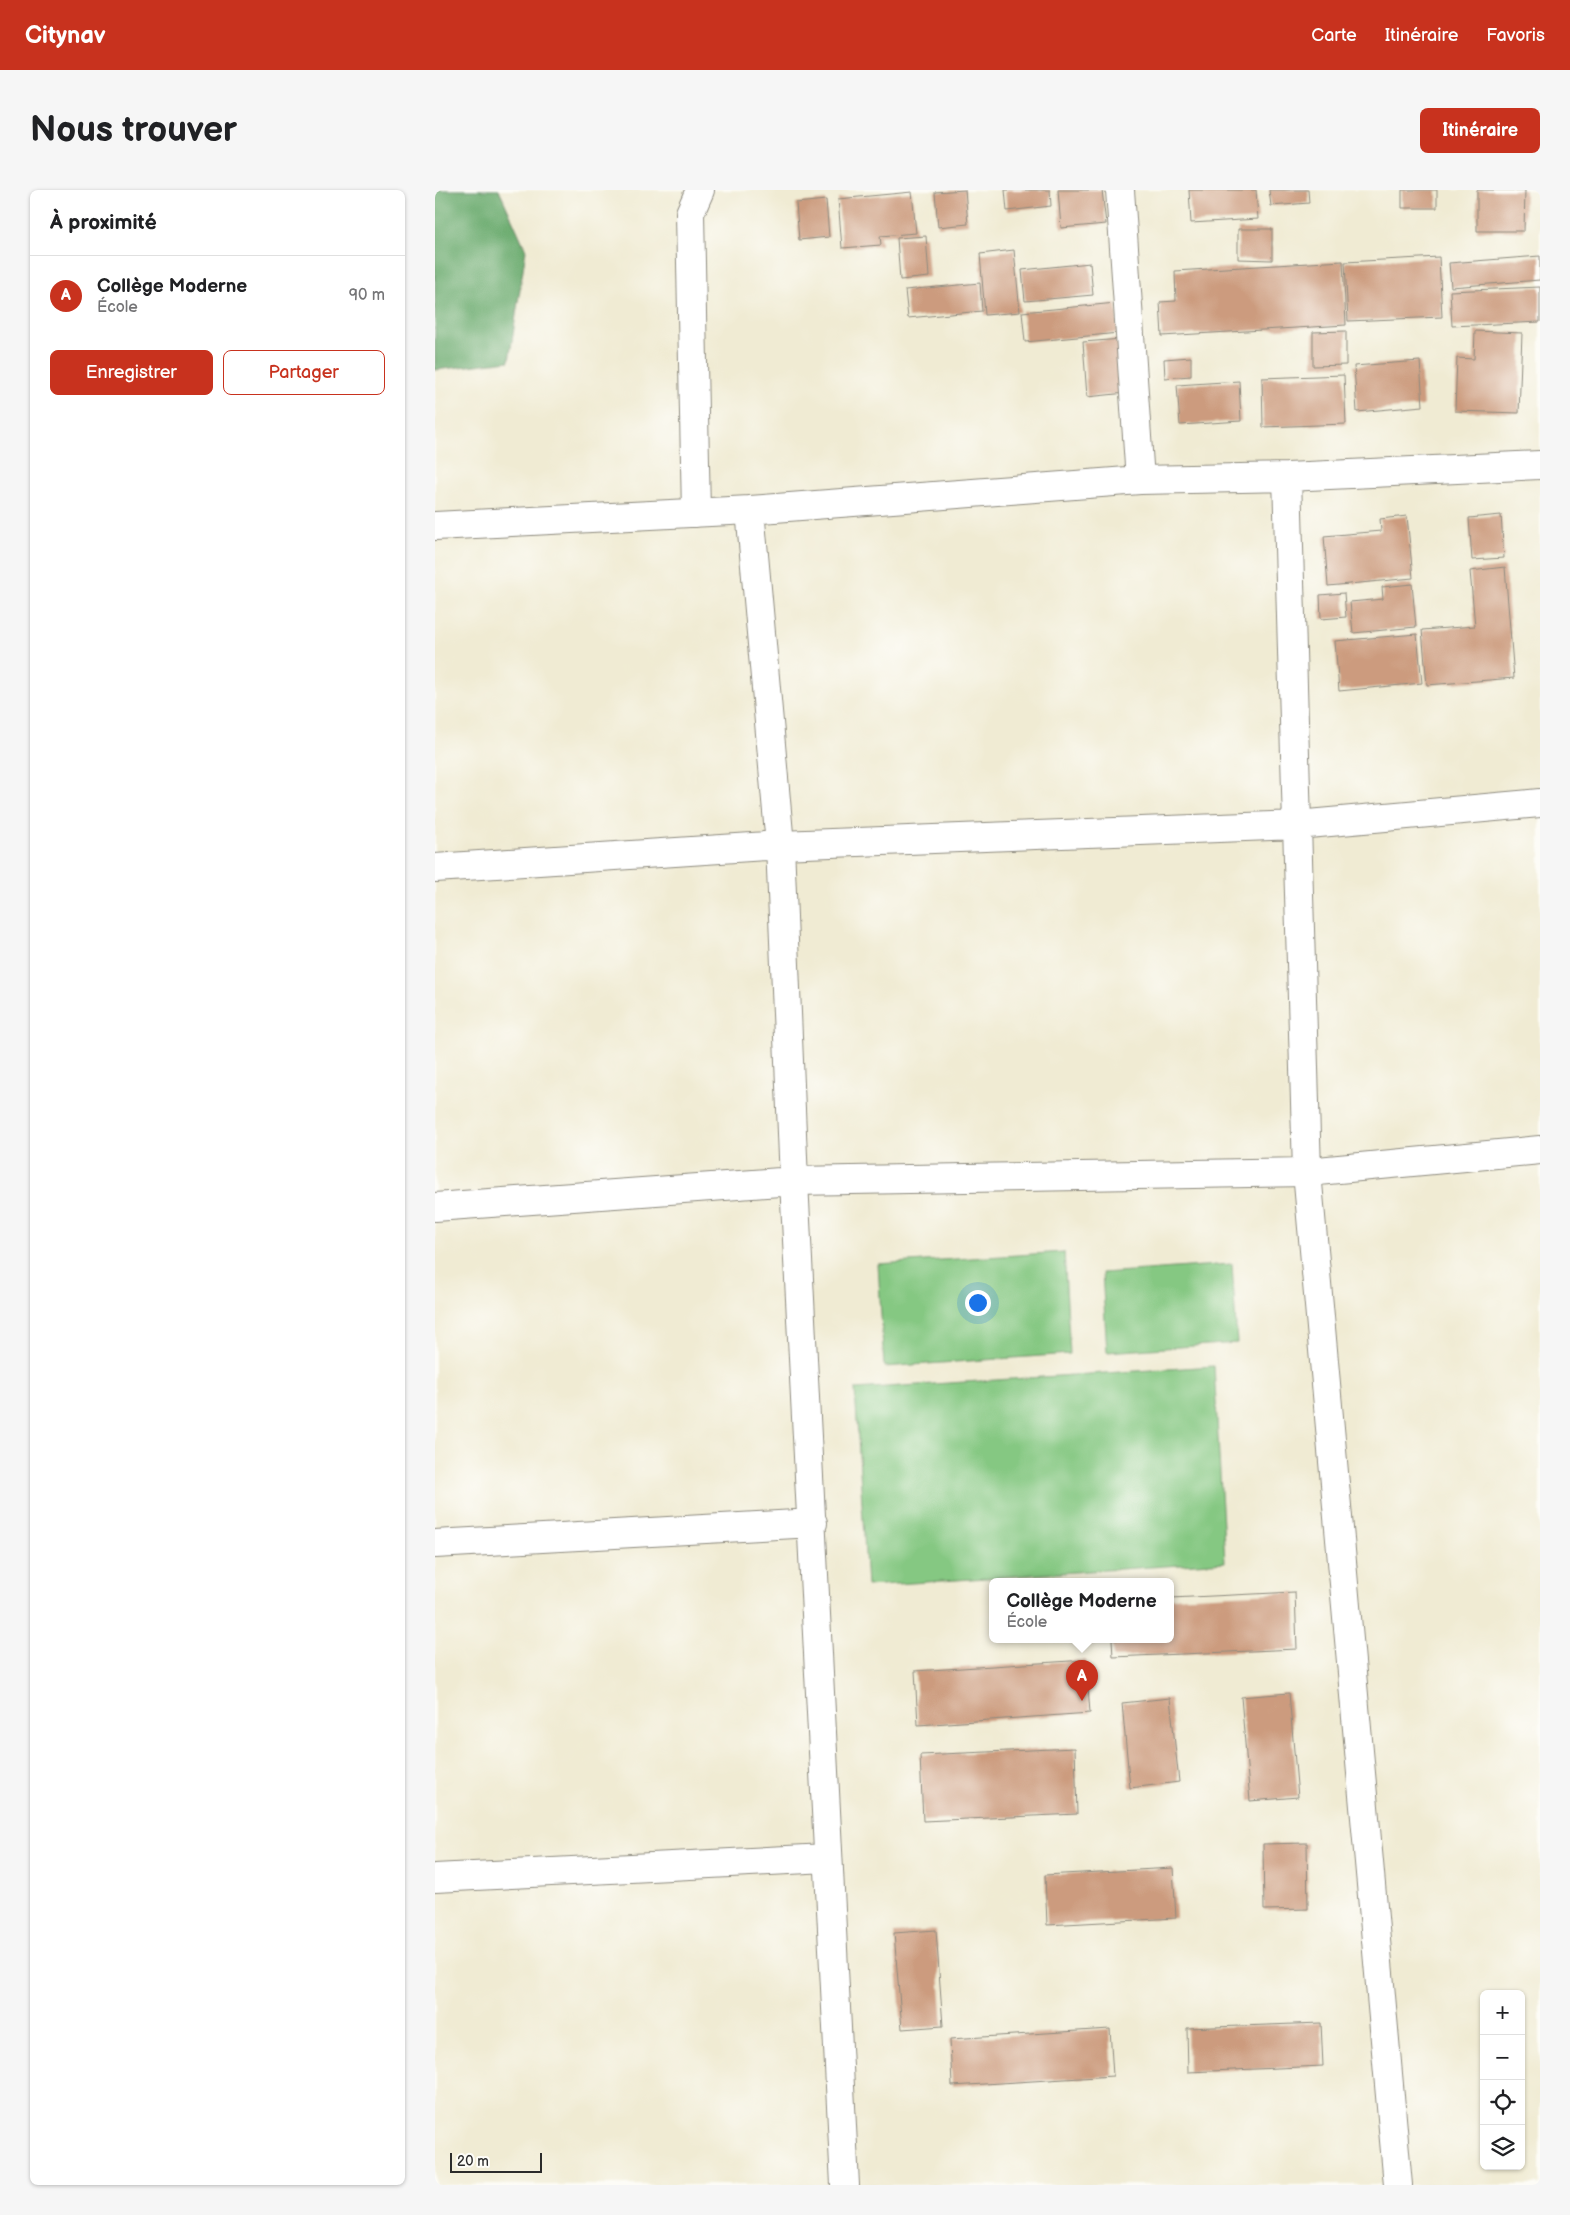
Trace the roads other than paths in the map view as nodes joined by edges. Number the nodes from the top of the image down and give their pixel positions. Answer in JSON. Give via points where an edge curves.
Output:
{"nodes":[{"id":1,"x":700,"y":190,"type":"edge"},
{"id":2,"x":1120,"y":190,"type":"edge"},
{"id":3,"x":1540,"y":465,"type":"edge"},
{"id":4,"x":1287,"y":477,"type":"junction"},
{"id":5,"x":1140,"y":480,"type":"junction"},
{"id":6,"x":750,"y":510,"type":"junction"},
{"id":7,"x":696,"y":513,"type":"junction"},
{"id":8,"x":435,"y":526,"type":"edge"},
{"id":9,"x":1540,"y":803,"type":"edge"},
{"id":10,"x":1297,"y":825,"type":"junction"},
{"id":11,"x":780,"y":845,"type":"junction"},
{"id":12,"x":435,"y":868,"type":"edge"},
{"id":13,"x":1540,"y":1150,"type":"edge"},
{"id":14,"x":1307,"y":1172,"type":"junction"},
{"id":15,"x":794,"y":1181,"type":"junction"},
{"id":16,"x":435,"y":1207,"type":"edge"},
{"id":17,"x":813,"y":1523,"type":"junction"},
{"id":18,"x":435,"y":1544,"type":"edge"},
{"id":19,"x":827,"y":1858,"type":"junction"},
{"id":20,"x":435,"y":1878,"type":"edge"},
{"id":21,"x":845,"y":2185,"type":"edge"},
{"id":22,"x":1397,"y":2185,"type":"edge"}],
"edges":[{"from":1,"to":7,"type":"street","via":[[690,213]]},
{"from":2,"to":5,"type":"street"},
{"from":3,"to":4,"type":"street"},
{"from":4,"to":5,"type":"street"},
{"from":4,"to":10,"type":"street"},
{"from":5,"to":6,"type":"street"},
{"from":6,"to":7,"type":"street"},
{"from":6,"to":11,"type":"street"},
{"from":7,"to":8,"type":"street"},
{"from":9,"to":10,"type":"street"},
{"from":10,"to":11,"type":"street"},
{"from":10,"to":14,"type":"street"},
{"from":11,"to":12,"type":"street"},
{"from":11,"to":15,"type":"street"},
{"from":13,"to":14,"type":"street"},
{"from":14,"to":15,"type":"street"},
{"from":14,"to":22,"type":"street"},
{"from":15,"to":16,"type":"street"},
{"from":15,"to":17,"type":"street"},
{"from":17,"to":18,"type":"street"},
{"from":17,"to":19,"type":"street"},
{"from":19,"to":20,"type":"street"},
{"from":19,"to":21,"type":"street"}]}
